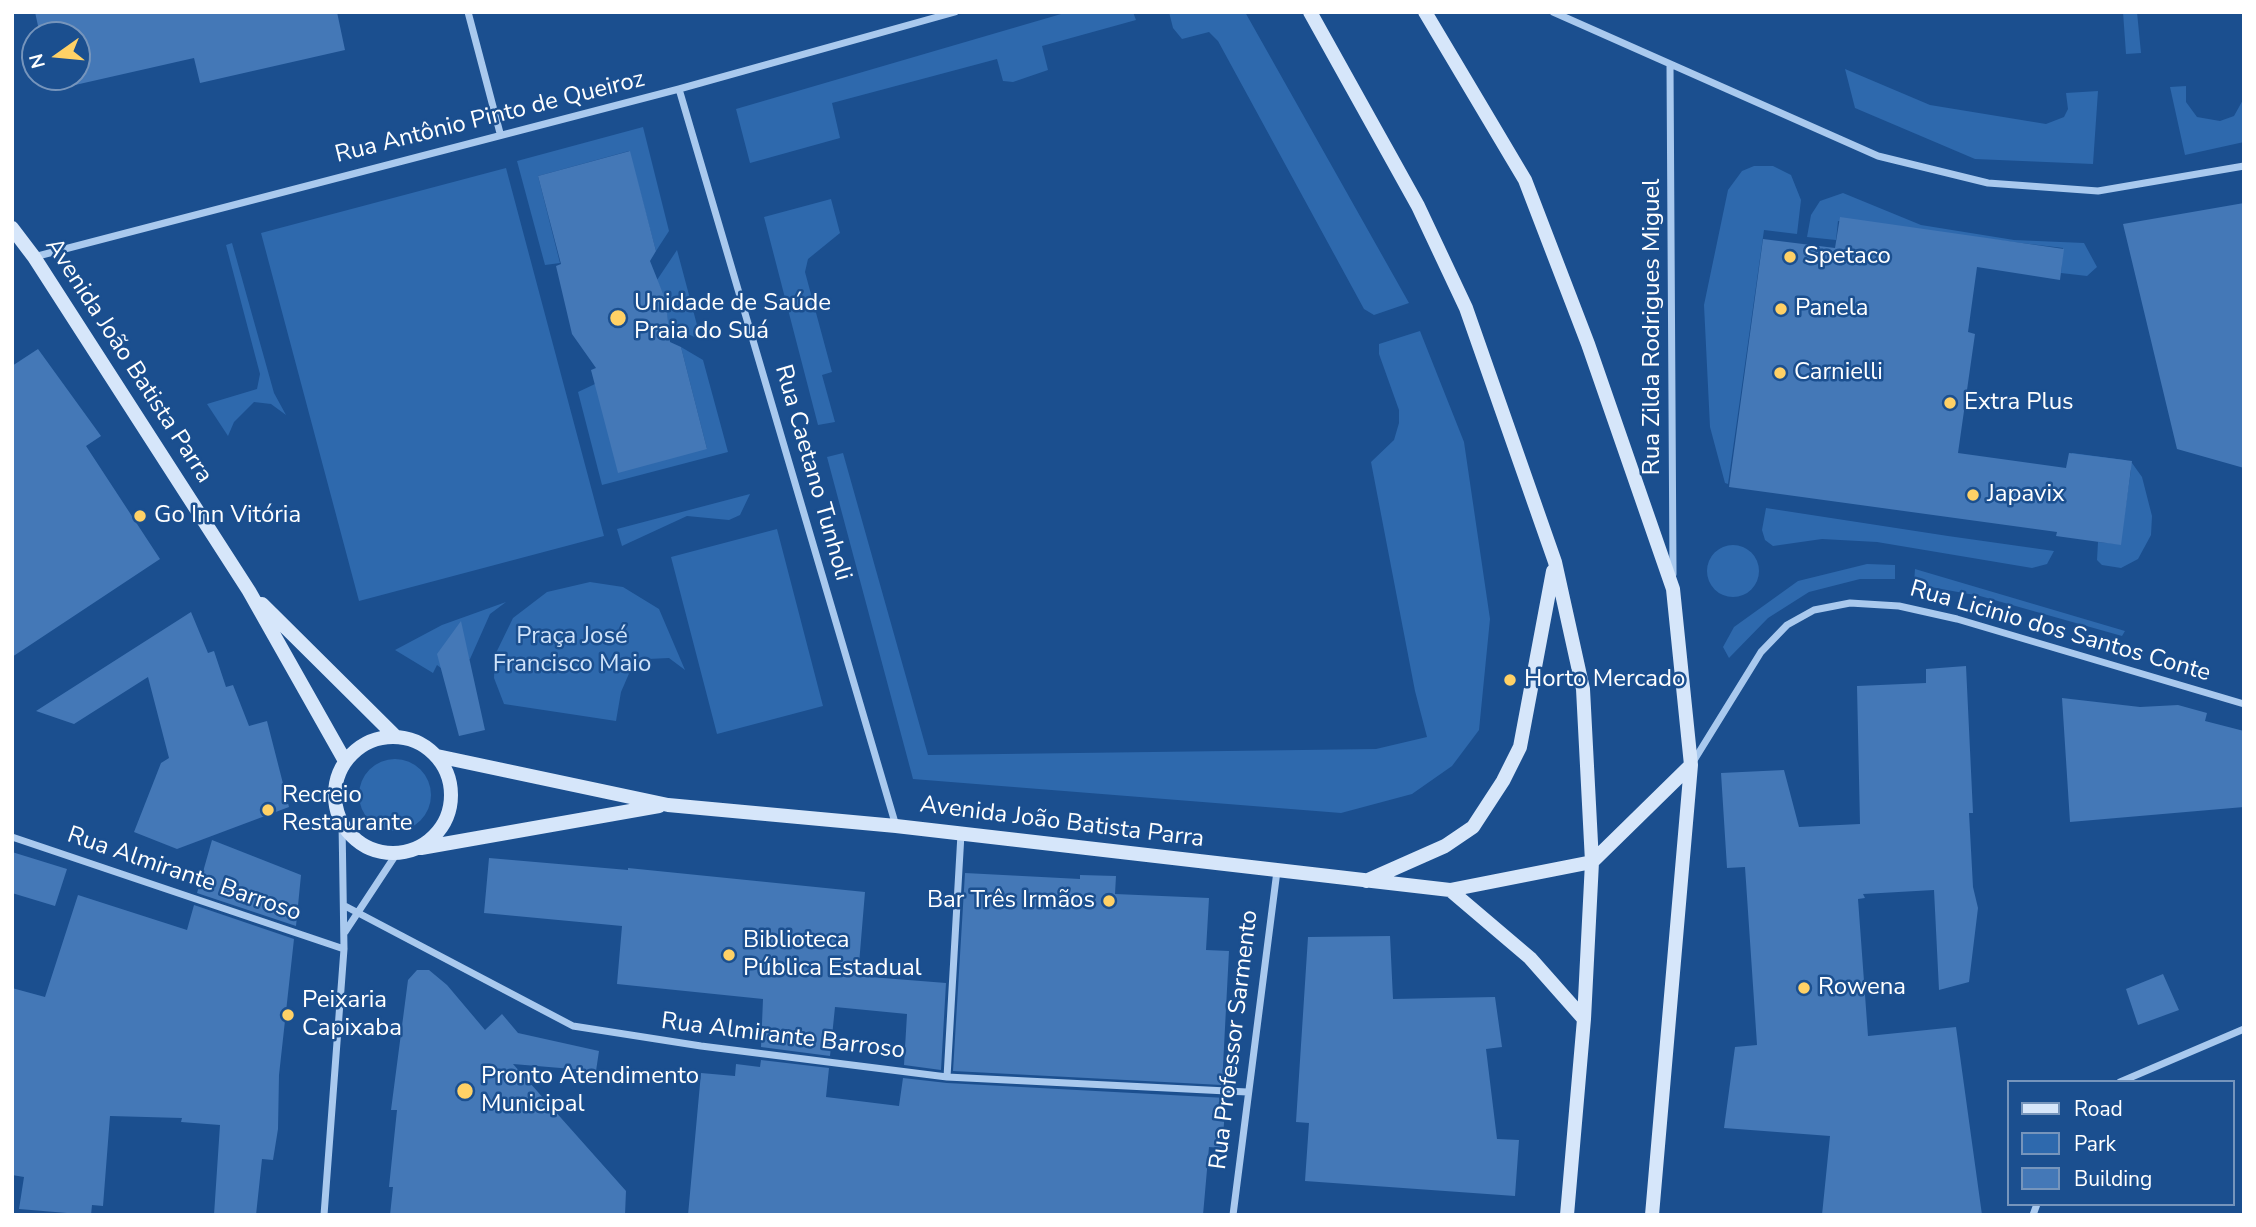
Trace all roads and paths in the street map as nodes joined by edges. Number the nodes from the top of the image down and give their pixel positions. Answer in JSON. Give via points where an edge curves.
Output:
{"nodes":[{"id":1,"x":468,"y":12,"type":"edge"},
{"id":2,"x":955,"y":12,"type":"edge"},
{"id":3,"x":1310,"y":12,"type":"edge"},
{"id":4,"x":1425,"y":12,"type":"edge"},
{"id":5,"x":1553,"y":12,"type":"edge"},
{"id":6,"x":1670,"y":65,"type":"junction"},
{"id":7,"x":679,"y":89,"type":"junction"},
{"id":8,"x":500,"y":133,"type":"junction"},
{"id":9,"x":2244,"y":166,"type":"edge"},
{"id":10,"x":12,"y":228,"type":"edge"},
{"id":11,"x":34,"y":257,"type":"junction"},
{"id":12,"x":1555,"y":562,"type":"junction"},
{"id":13,"x":1673,"y":589,"type":"junction"},
{"id":14,"x":249,"y":591,"type":"junction"},
{"id":15,"x":2244,"y":704,"type":"edge"},
{"id":16,"x":394,"y":735,"type":"junction"},
{"id":17,"x":437,"y":756,"type":"junction"},
{"id":18,"x":345,"y":761,"type":"junction"},
{"id":19,"x":1691,"y":765,"type":"junction"},
{"id":20,"x":668,"y":805,"type":"junction"},
{"id":21,"x":342,"y":823,"type":"junction"},
{"id":22,"x":896,"y":826,"type":"junction"},
{"id":23,"x":961,"y":834,"type":"junction"},
{"id":24,"x":12,"y":836,"type":"edge"},
{"id":25,"x":416,"y":849,"type":"junction"},
{"id":26,"x":397,"y":853,"type":"junction"},
{"id":27,"x":1592,"y":862,"type":"junction"},
{"id":28,"x":1277,"y":871,"type":"junction"},
{"id":29,"x":1366,"y":881,"type":"junction"},
{"id":30,"x":1450,"y":890,"type":"junction"},
{"id":31,"x":345,"y":906,"type":"junction"},
{"id":32,"x":360,"y":913,"type":"junction"},
{"id":33,"x":345,"y":933,"type":"junction"},
{"id":34,"x":344,"y":949,"type":"junction"},
{"id":35,"x":1584,"y":1019,"type":"junction"},
{"id":36,"x":2244,"y":1029,"type":"edge"},
{"id":37,"x":947,"y":1077,"type":"junction"},
{"id":38,"x":2125,"y":1080,"type":"edge"},
{"id":39,"x":1247,"y":1092,"type":"junction"},
{"id":40,"x":324,"y":1215,"type":"edge"},
{"id":41,"x":1233,"y":1215,"type":"edge"},
{"id":42,"x":1567,"y":1215,"type":"edge"},
{"id":43,"x":1652,"y":1215,"type":"edge"}],
"edges":[{"from":1,"to":8,"type":"street"},
{"from":2,"to":7,"type":"street","name":"Rua Antônio Pinto de Queiroz"},
{"from":3,"to":12,"type":"main road","via":[[1418,206],[1466,308]]},
{"from":4,"to":13,"type":"main road","via":[[1525,180]]},
{"from":5,"to":6,"type":"street"},
{"from":6,"to":9,"type":"street","via":[[1878,156],[1988,183],[2098,191]]},
{"from":6,"to":13,"type":"street","name":"Rua Zilda Rodrigues Miguel"},
{"from":7,"to":8,"type":"street","name":"Rua Antônio Pinto de Queiroz"},
{"from":7,"to":22,"type":"street","name":"Rua Caetano Tunholi"},
{"from":8,"to":11,"type":"street","name":"Rua Antônio Pinto de Queiroz"},
{"from":10,"to":11,"type":"main road","name":"Avenida João Batista Parra"},
{"from":11,"to":14,"type":"main road","name":"Avenida João Batista Parra"},
{"from":12,"to":27,"type":"main road","via":[[1583,690]]},
{"from":12,"to":29,"type":"main road","via":[[1520,747],[1503,781],[1473,827],[1445,846]]},
{"from":13,"to":19,"type":"main road"},
{"from":14,"to":16,"type":"main road","name":"Avenida João Batista Parra"},
{"from":14,"to":18,"type":"main road","name":"Avenida João Batista Parra"},
{"from":15,"to":19,"type":"street","name":"Rua Licinio dos Santos Conte","via":[[1957,619],[1899,606],[1850,603],[1814,610],[1787,625],[1761,652]]},
{"from":16,"to":17,"type":"main road","via":[[421,743]]},
{"from":16,"to":18,"type":"main road","via":[[370,741]]},
{"from":17,"to":20,"type":"main road","name":"Avenida João Batista Parra"},
{"from":17,"to":25,"type":"main road","via":[[450,779],[452,802],[438,832]]},
{"from":18,"to":21,"type":"main road","via":[[335,800]]},
{"from":19,"to":27,"type":"main road"},
{"from":19,"to":43,"type":"main road"},
{"from":20,"to":22,"type":"main road","name":"Avenida João Batista Parra"},
{"from":20,"to":25,"type":"main road","name":"Avenida João Batista Parra"},
{"from":21,"to":26,"type":"main road","via":[[369,847]]},
{"from":21,"to":31,"type":"street"},
{"from":22,"to":23,"type":"main road","name":"Avenida João Batista Parra"},
{"from":23,"to":28,"type":"main road","name":"Avenida João Batista Parra"},
{"from":23,"to":37,"type":"street"},
{"from":24,"to":34,"type":"street","name":"Rua Almirante Barroso"},
{"from":25,"to":26,"type":"main road"},
{"from":26,"to":32,"type":"street"},
{"from":27,"to":30,"type":"main road","name":"Avenida João Batista Parra"},
{"from":27,"to":35,"type":"main road"},
{"from":28,"to":29,"type":"main road","name":"Avenida João Batista Parra"},
{"from":28,"to":39,"type":"street","name":"Rua Professor Sarmento"},
{"from":29,"to":30,"type":"main road","name":"Avenida João Batista Parra"},
{"from":30,"to":35,"type":"main road","via":[[1530,958]]},
{"from":31,"to":32,"type":"street","name":"Rua Almirante Barroso"},
{"from":31,"to":33,"type":"street"},
{"from":32,"to":33,"type":"street"},
{"from":32,"to":37,"type":"street","name":"Rua Almirante Barroso","via":[[573,1026]]},
{"from":33,"to":34,"type":"street"},
{"from":34,"to":40,"type":"street"},
{"from":35,"to":42,"type":"main road"},
{"from":36,"to":38,"type":"street"},
{"from":37,"to":39,"type":"street","name":"Rua Almirante Barroso"},
{"from":39,"to":41,"type":"street","name":"Rua Professor Sarmento"}]}
